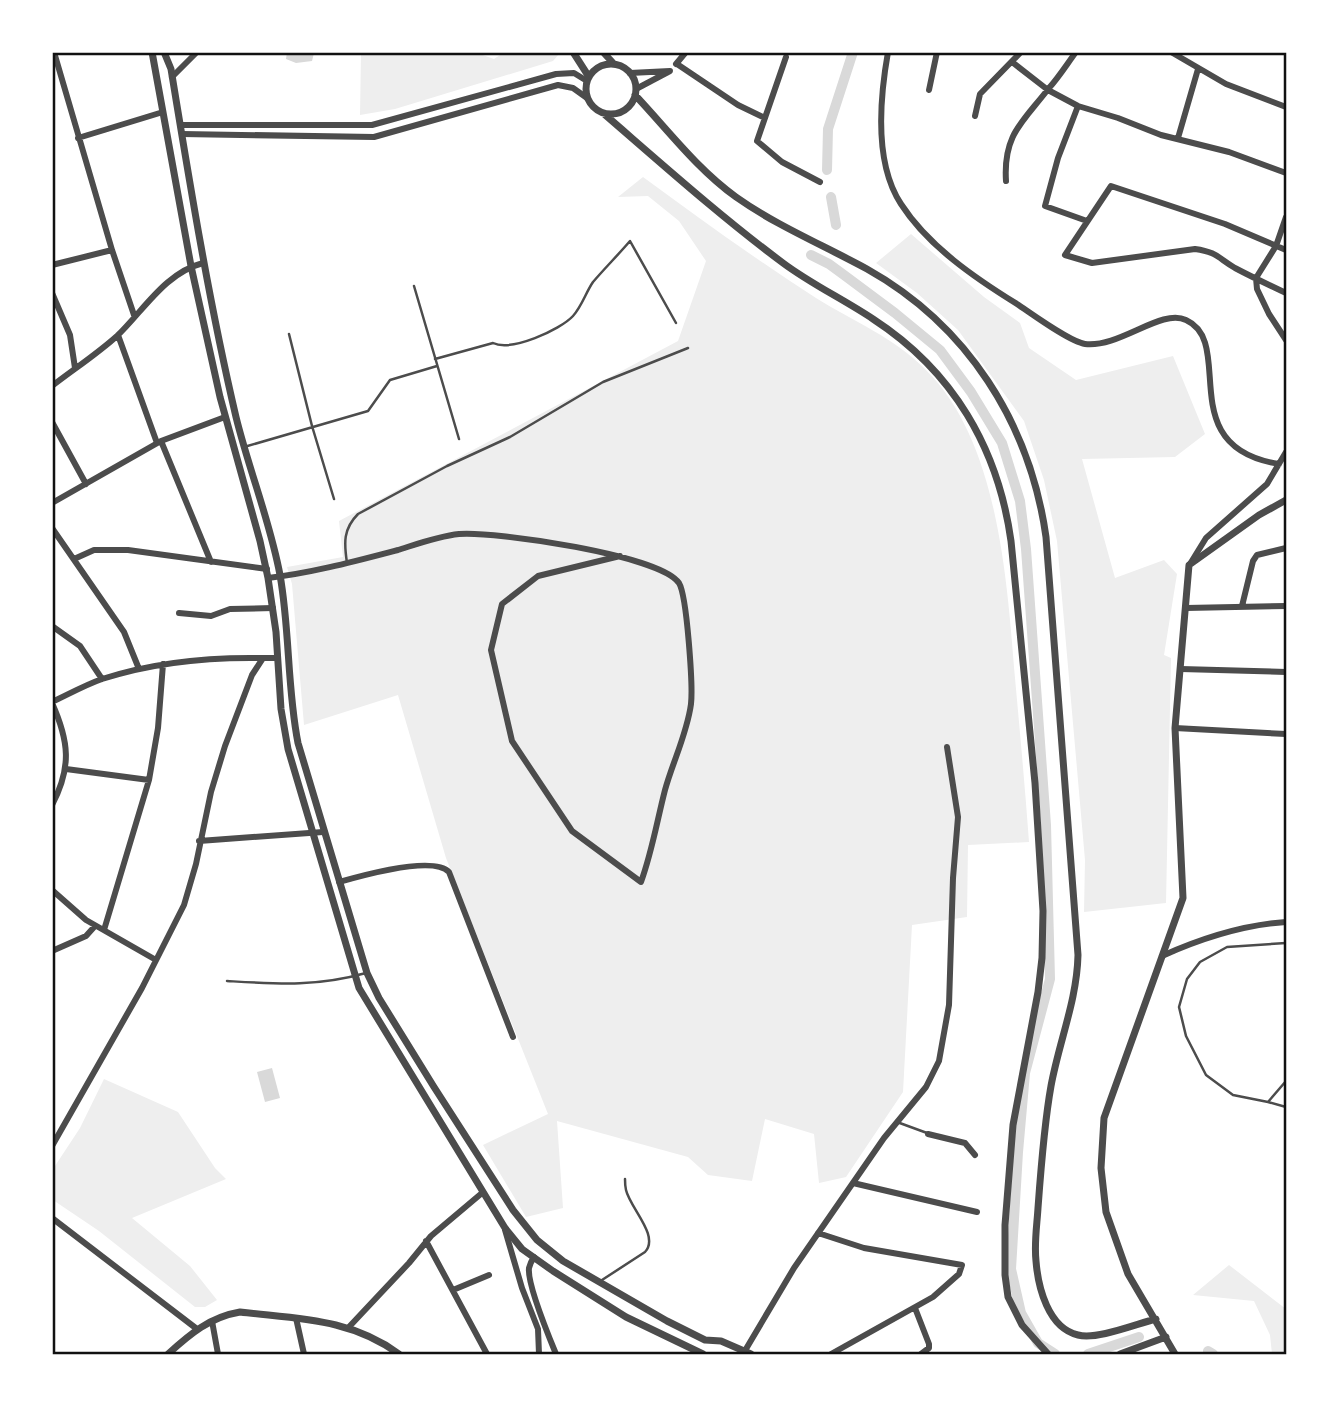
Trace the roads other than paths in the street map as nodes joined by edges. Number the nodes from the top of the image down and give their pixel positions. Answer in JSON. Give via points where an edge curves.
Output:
{"nodes":[{"id":1,"x":54,"y":52,"type":"edge"},
{"id":2,"x":152,"y":52,"type":"edge"},
{"id":3,"x":164,"y":52,"type":"edge"},
{"id":4,"x":197,"y":52,"type":"edge"},
{"id":5,"x":573,"y":52,"type":"edge"},
{"id":6,"x":603,"y":52,"type":"edge"},
{"id":7,"x":686,"y":52,"type":"edge"},
{"id":8,"x":888,"y":52,"type":"edge"},
{"id":9,"x":937,"y":52,"type":"edge"},
{"id":10,"x":1021,"y":52,"type":"edge"},
{"id":11,"x":1076,"y":52,"type":"edge"},
{"id":12,"x":1171,"y":52,"type":"edge"},
{"id":13,"x":786,"y":57,"type":"dead end"},
{"id":14,"x":1012,"y":62,"type":"junction"},
{"id":15,"x":615,"y":64,"type":"junction"},
{"id":16,"x":677,"y":64,"type":"junction"},
{"id":17,"x":1198,"y":69,"type":"junction"},
{"id":18,"x":670,"y":71,"type":"junction"},
{"id":19,"x":630,"y":73,"type":"junction"},
{"id":20,"x":172,"y":77,"type":"junction"},
{"id":21,"x":588,"y":79,"type":"junction"},
{"id":22,"x":929,"y":89,"type":"dead end"},
{"id":23,"x":1048,"y":90,"type":"junction"},
{"id":24,"x":636,"y":92,"type":"junction"},
{"id":25,"x":587,"y":97,"type":"junction"},
{"id":26,"x":1078,"y":106,"type":"junction"},
{"id":27,"x":1286,"y":107,"type":"edge"},
{"id":28,"x":163,"y":112,"type":"junction"},
{"id":29,"x":603,"y":113,"type":"junction"},
{"id":30,"x":975,"y":116,"type":"dead end"},
{"id":31,"x":765,"y":118,"type":"junction"},
{"id":32,"x":181,"y":130,"type":"junction"},
{"id":33,"x":78,"y":138,"type":"junction"},
{"id":34,"x":1178,"y":138,"type":"junction"},
{"id":35,"x":1286,"y":173,"type":"edge"},
{"id":36,"x":1006,"y":181,"type":"dead end"},
{"id":37,"x":820,"y":182,"type":"dead end"},
{"id":38,"x":1286,"y":217,"type":"edge"},
{"id":39,"x":1087,"y":221,"type":"junction"},
{"id":40,"x":1276,"y":246,"type":"junction"},
{"id":41,"x":111,"y":250,"type":"junction"},
{"id":42,"x":1286,"y":250,"type":"edge"},
{"id":43,"x":203,"y":263,"type":"junction"},
{"id":44,"x":52,"y":265,"type":"edge"},
{"id":45,"x":191,"y":266,"type":"junction"},
{"id":46,"x":1256,"y":278,"type":"junction"},
{"id":47,"x":414,"y":286,"type":"dead end"},
{"id":48,"x":52,"y":293,"type":"edge"},
{"id":49,"x":1286,"y":293,"type":"edge"},
{"id":50,"x":134,"y":315,"type":"junction"},
{"id":51,"x":676,"y":323,"type":"dead end"},
{"id":52,"x":289,"y":334,"type":"dead end"},
{"id":53,"x":118,"y":335,"type":"junction"},
{"id":54,"x":1286,"y":340,"type":"edge"},
{"id":55,"x":688,"y":348,"type":"dead end"},
{"id":56,"x":435,"y":359,"type":"junction"},
{"id":57,"x":437,"y":366,"type":"junction"},
{"id":58,"x":75,"y":368,"type":"junction"},
{"id":59,"x":52,"y":386,"type":"edge"},
{"id":60,"x":225,"y":417,"type":"junction"},
{"id":61,"x":52,"y":422,"type":"edge"},
{"id":62,"x":312,"y":426,"type":"junction"},
{"id":63,"x":459,"y":439,"type":"dead end"},
{"id":64,"x":159,"y":442,"type":"junction"},
{"id":65,"x":244,"y":446,"type":"junction"},
{"id":66,"x":1286,"y":452,"type":"edge"},
{"id":67,"x":1279,"y":464,"type":"junction"},
{"id":68,"x":86,"y":484,"type":"junction"},
{"id":69,"x":334,"y":499,"type":"dead end"},
{"id":70,"x":1286,"y":500,"type":"edge"},
{"id":71,"x":52,"y":503,"type":"edge"},
{"id":72,"x":52,"y":528,"type":"edge"},
{"id":73,"x":1286,"y":548,"type":"edge"},
{"id":74,"x":620,"y":556,"type":"junction"},
{"id":75,"x":74,"y":559,"type":"junction"},
{"id":76,"x":211,"y":562,"type":"junction"},
{"id":77,"x":347,"y":563,"type":"junction"},
{"id":78,"x":1189,"y":565,"type":"junction"},
{"id":79,"x":268,"y":573,"type":"junction"},
{"id":80,"x":280,"y":576,"type":"junction"},
{"id":81,"x":1242,"y":606,"type":"junction"},
{"id":82,"x":1286,"y":606,"type":"edge"},
{"id":83,"x":273,"y":608,"type":"junction"},
{"id":84,"x":1186,"y":608,"type":"junction"},
{"id":85,"x":179,"y":613,"type":"dead end"},
{"id":86,"x":52,"y":626,"type":"edge"},
{"id":87,"x":277,"y":657,"type":"junction"},
{"id":88,"x":263,"y":658,"type":"junction"},
{"id":89,"x":163,"y":664,"type":"junction"},
{"id":90,"x":139,"y":669,"type":"junction"},
{"id":91,"x":1181,"y":669,"type":"junction"},
{"id":92,"x":1286,"y":672,"type":"edge"},
{"id":93,"x":102,"y":679,"type":"junction"},
{"id":94,"x":52,"y":702,"type":"edge"},
{"id":95,"x":1175,"y":728,"type":"junction"},
{"id":96,"x":1286,"y":734,"type":"edge"},
{"id":97,"x":947,"y":747,"type":"dead end"},
{"id":98,"x":66,"y":769,"type":"junction"},
{"id":99,"x":149,"y":780,"type":"junction"},
{"id":100,"x":52,"y":804,"type":"edge"},
{"id":101,"x":323,"y":832,"type":"junction"},
{"id":102,"x":313,"y":834,"type":"junction"},
{"id":103,"x":199,"y":841,"type":"junction"},
{"id":104,"x":339,"y":882,"type":"junction"},
{"id":105,"x":52,"y":890,"type":"edge"},
{"id":106,"x":1286,"y":922,"type":"edge"},
{"id":107,"x":95,"y":926,"type":"junction"},
{"id":108,"x":104,"y":930,"type":"junction"},
{"id":109,"x":1286,"y":943,"type":"edge"},
{"id":110,"x":52,"y":951,"type":"edge"},
{"id":111,"x":1162,"y":956,"type":"junction"},
{"id":112,"x":156,"y":960,"type":"junction"},
{"id":113,"x":367,"y":973,"type":"junction"},
{"id":114,"x":355,"y":976,"type":"junction"},
{"id":115,"x":227,"y":981,"type":"dead end"},
{"id":116,"x":513,"y":1037,"type":"dead end"},
{"id":117,"x":1286,"y":1081,"type":"edge"},
{"id":118,"x":1268,"y":1102,"type":"junction"},
{"id":119,"x":1286,"y":1107,"type":"edge"},
{"id":120,"x":897,"y":1122,"type":"junction"},
{"id":121,"x":928,"y":1134,"type":"joint"},
{"id":122,"x":53,"y":1143,"type":"edge"},
{"id":123,"x":975,"y":1155,"type":"dead end"},
{"id":124,"x":625,"y":1179,"type":"dead end"},
{"id":125,"x":853,"y":1183,"type":"junction"},
{"id":126,"x":482,"y":1193,"type":"junction"},
{"id":127,"x":977,"y":1212,"type":"dead end"},
{"id":128,"x":52,"y":1219,"type":"edge"},
{"id":129,"x":505,"y":1228,"type":"junction"},
{"id":130,"x":818,"y":1233,"type":"junction"},
{"id":131,"x":426,"y":1241,"type":"junction"},
{"id":132,"x":534,"y":1257,"type":"junction"},
{"id":133,"x":489,"y":1275,"type":"dead end"},
{"id":134,"x":599,"y":1282,"type":"junction"},
{"id":135,"x":453,"y":1290,"type":"junction"},
{"id":136,"x":915,"y":1308,"type":"junction"},
{"id":137,"x":296,"y":1318,"type":"junction"},
{"id":138,"x":1156,"y":1319,"type":"junction"},
{"id":139,"x":212,"y":1321,"type":"junction"},
{"id":140,"x":348,"y":1328,"type":"junction"},
{"id":141,"x":197,"y":1329,"type":"junction"},
{"id":142,"x":1166,"y":1338,"type":"junction"},
{"id":143,"x":705,"y":1340,"type":"junction"},
{"id":144,"x":746,"y":1353,"type":"edge"},
{"id":145,"x":169,"y":1354,"type":"edge"},
{"id":146,"x":218,"y":1354,"type":"edge"},
{"id":147,"x":304,"y":1354,"type":"edge"},
{"id":148,"x":399,"y":1354,"type":"edge"},
{"id":149,"x":487,"y":1354,"type":"edge"},
{"id":150,"x":540,"y":1354,"type":"edge"},
{"id":151,"x":556,"y":1354,"type":"edge"},
{"id":152,"x":699,"y":1354,"type":"edge"},
{"id":153,"x":831,"y":1354,"type":"edge"},
{"id":154,"x":922,"y":1354,"type":"edge"},
{"id":155,"x":1048,"y":1354,"type":"edge"},
{"id":156,"x":1120,"y":1354,"type":"edge"},
{"id":157,"x":1174,"y":1354,"type":"edge"}],
"edges":[{"from":1,"to":33,"type":"street"},
{"from":2,"to":28,"type":"street"},
{"from":3,"to":20,"type":"street"},
{"from":4,"to":20,"type":"street"},
{"from":5,"to":21,"type":"street"},
{"from":6,"to":15,"type":"street"},
{"from":7,"to":16,"type":"street"},
{"from":8,"to":67,"type":"street","via":[[881,97],[887,170],[899,202],[920,226],[969,274],[1081,344],[1105,344],[1174,316],[1197,326],[1208,348],[1211,408],[1219,424],[1250,458]]},
{"from":9,"to":22,"type":"street"},
{"from":10,"to":14,"type":"street"},
{"from":11,"to":23,"type":"street"},
{"from":12,"to":17,"type":"street"},
{"from":13,"to":31,"type":"street"},
{"from":14,"to":23,"type":"street"},
{"from":14,"to":30,"type":"street","via":[[980,94]]},
{"from":15,"to":19,"type":"street"},
{"from":15,"to":21,"type":"street","via":[[602,66]]},
{"from":16,"to":18,"type":"street"},
{"from":16,"to":31,"type":"street"},
{"from":17,"to":27,"type":"street"},
{"from":17,"to":34,"type":"street"},
{"from":18,"to":19,"type":"street"},
{"from":18,"to":24,"type":"street"},
{"from":19,"to":24,"type":"street"},
{"from":20,"to":32,"type":"street"},
{"from":21,"to":25,"type":"street"},
{"from":21,"to":32,"type":"street","via":[[574,73],[556,74],[372,125]]},
{"from":23,"to":26,"type":"street"},
{"from":23,"to":36,"type":"street","via":[[1018,124],[1009,145]]},
{"from":24,"to":29,"type":"street","via":[[626,109]]},
{"from":24,"to":138,"type":"street","via":[[691,156],[734,195],[868,270],[937,319],[982,370],[1018,433],[1046,537],[1078,955],[1074,995],[1051,1088],[1039,1188],[1036,1265],[1049,1311],[1076,1335],[1089,1336]]},
{"from":25,"to":29,"type":"street"},
{"from":25,"to":32,"type":"street","via":[[558,85],[374,136]]},
{"from":26,"to":34,"type":"street"},
{"from":26,"to":39,"type":"street","via":[[1045,206]]},
{"from":28,"to":33,"type":"street"},
{"from":28,"to":45,"type":"street"},
{"from":29,"to":155,"type":"street","via":[[749,238],[918,352],[956,397],[995,471],[1011,541],[1043,911],[1038,992],[1013,1125],[1005,1275],[1008,1297],[1022,1325]]},
{"from":31,"to":37,"type":"street","via":[[757,141],[782,162]]},
{"from":32,"to":43,"type":"street"},
{"from":33,"to":41,"type":"street"},
{"from":34,"to":35,"type":"street"},
{"from":38,"to":40,"type":"street"},
{"from":39,"to":40,"type":"street","via":[[1111,186],[1226,224]]},
{"from":39,"to":46,"type":"street","via":[[1065,255],[1092,263],[1207,250]]},
{"from":40,"to":42,"type":"street"},
{"from":40,"to":46,"type":"street"},
{"from":41,"to":44,"type":"street"},
{"from":41,"to":50,"type":"street"},
{"from":43,"to":45,"type":"street"},
{"from":43,"to":65,"type":"street"},
{"from":45,"to":50,"type":"street"},
{"from":45,"to":60,"type":"street"},
{"from":46,"to":49,"type":"street"},
{"from":46,"to":54,"type":"street","via":[[1257,289]]},
{"from":47,"to":56,"type":"lane"},
{"from":48,"to":58,"type":"street","via":[[70,335]]},
{"from":50,"to":53,"type":"street"},
{"from":51,"to":56,"type":"lane","via":[[630,241],[592,284],[573,316],[561,324],[517,344],[501,347],[493,343]]},
{"from":52,"to":62,"type":"lane"},
{"from":53,"to":58,"type":"street"},
{"from":53,"to":64,"type":"street"},
{"from":55,"to":77,"type":"lane","via":[[603,382],[510,437],[358,514],[348,523],[344,540]]},
{"from":56,"to":57,"type":"lane"},
{"from":57,"to":62,"type":"lane","via":[[390,380],[368,411]]},
{"from":57,"to":63,"type":"lane"},
{"from":58,"to":59,"type":"street"},
{"from":60,"to":64,"type":"street"},
{"from":60,"to":79,"type":"street"},
{"from":61,"to":68,"type":"street"},
{"from":62,"to":65,"type":"lane"},
{"from":62,"to":69,"type":"lane"},
{"from":64,"to":68,"type":"street"},
{"from":64,"to":76,"type":"street"},
{"from":65,"to":80,"type":"street"},
{"from":66,"to":67,"type":"street"},
{"from":67,"to":78,"type":"street","via":[[1267,485],[1206,538]]},
{"from":68,"to":71,"type":"street"},
{"from":70,"to":78,"type":"street"},
{"from":72,"to":75,"type":"street"},
{"from":73,"to":81,"type":"street","via":[[1257,555]]},
{"from":74,"to":74,"type":"street","via":[[669,575],[680,584],[688,624],[691,703],[641,882],[572,831],[512,741],[491,650],[502,604],[538,576]]},
{"from":74,"to":77,"type":"street","via":[[459,534]]},
{"from":75,"to":76,"type":"street","via":[[94,550],[128,550]]},
{"from":75,"to":90,"type":"street","via":[[124,632]]},
{"from":76,"to":79,"type":"street"},
{"from":77,"to":80,"type":"street"},
{"from":78,"to":84,"type":"street"},
{"from":79,"to":80,"type":"street"},
{"from":79,"to":83,"type":"street"},
{"from":80,"to":101,"type":"street","via":[[292,712]]},
{"from":81,"to":82,"type":"street"},
{"from":81,"to":84,"type":"street"},
{"from":83,"to":85,"type":"street","via":[[230,609],[211,616]]},
{"from":83,"to":87,"type":"street"},
{"from":84,"to":91,"type":"street"},
{"from":86,"to":93,"type":"street","via":[[80,646]]},
{"from":87,"to":88,"type":"street"},
{"from":87,"to":102,"type":"street","via":[[283,726]]},
{"from":88,"to":89,"type":"street"},
{"from":88,"to":103,"type":"street","via":[[225,746]]},
{"from":89,"to":90,"type":"street"},
{"from":89,"to":99,"type":"street"},
{"from":90,"to":93,"type":"street"},
{"from":91,"to":92,"type":"street"},
{"from":91,"to":95,"type":"street"},
{"from":93,"to":94,"type":"street"},
{"from":94,"to":98,"type":"street","via":[[62,728]]},
{"from":95,"to":96,"type":"street"},
{"from":95,"to":111,"type":"street","via":[[1183,898]]},
{"from":97,"to":120,"type":"street","via":[[958,817],[949,1004],[933,1076]]},
{"from":98,"to":99,"type":"street"},
{"from":98,"to":100,"type":"street"},
{"from":99,"to":108,"type":"street"},
{"from":101,"to":102,"type":"street"},
{"from":101,"to":104,"type":"street"},
{"from":102,"to":103,"type":"street"},
{"from":102,"to":114,"type":"street"},
{"from":103,"to":112,"type":"street","via":[[184,905]]},
{"from":104,"to":113,"type":"street"},
{"from":104,"to":116,"type":"street","via":[[412,867],[444,867]]},
{"from":105,"to":107,"type":"street"},
{"from":106,"to":111,"type":"street","via":[[1200,939]]},
{"from":107,"to":108,"type":"street"},
{"from":107,"to":110,"type":"street","via":[[74,943]]},
{"from":108,"to":112,"type":"street"},
{"from":109,"to":118,"type":"lane","via":[[1227,947],[1200,962],[1187,979],[1179,1007],[1186,1036],[1206,1075],[1233,1095]]},
{"from":111,"to":138,"type":"street","via":[[1104,1118],[1101,1168],[1106,1212],[1128,1274]]},
{"from":112,"to":122,"type":"street"},
{"from":113,"to":114,"type":"lane"},
{"from":113,"to":134,"type":"street","via":[[413,1054],[524,1226],[549,1250]]},
{"from":114,"to":115,"type":"lane","via":[[294,985]]},
{"from":114,"to":126,"type":"street","via":[[373,1014]]},
{"from":117,"to":118,"type":"lane"},
{"from":118,"to":119,"type":"lane"},
{"from":120,"to":121,"type":"lane"},
{"from":120,"to":125,"type":"street"},
{"from":121,"to":123,"type":"street","via":[[965,1143]]},
{"from":124,"to":134,"type":"lane","via":[[650,1247]]},
{"from":125,"to":127,"type":"street"},
{"from":125,"to":130,"type":"street"},
{"from":126,"to":129,"type":"street"},
{"from":126,"to":131,"type":"street"},
{"from":128,"to":141,"type":"street"},
{"from":129,"to":132,"type":"street"},
{"from":129,"to":150,"type":"street","via":[[538,1329]]},
{"from":130,"to":136,"type":"street","via":[[883,1252],[961,1265],[959,1274]]},
{"from":130,"to":144,"type":"street","via":[[771,1304]]},
{"from":131,"to":135,"type":"street"},
{"from":131,"to":140,"type":"street"},
{"from":132,"to":151,"type":"street","via":[[530,1276]]},
{"from":132,"to":152,"type":"street","via":[[626,1317]]},
{"from":133,"to":135,"type":"street"},
{"from":134,"to":143,"type":"street"},
{"from":135,"to":149,"type":"street"},
{"from":136,"to":153,"type":"street"},
{"from":136,"to":154,"type":"street","via":[[929,1344]]},
{"from":137,"to":139,"type":"street","via":[[240,1312]]},
{"from":137,"to":140,"type":"street"},
{"from":137,"to":147,"type":"street"},
{"from":138,"to":142,"type":"street"},
{"from":139,"to":141,"type":"street"},
{"from":139,"to":146,"type":"street"},
{"from":140,"to":148,"type":"street"},
{"from":141,"to":145,"type":"street"},
{"from":142,"to":156,"type":"street"},
{"from":142,"to":157,"type":"street"},
{"from":143,"to":144,"type":"street"},
{"from":143,"to":152,"type":"street"}]}
